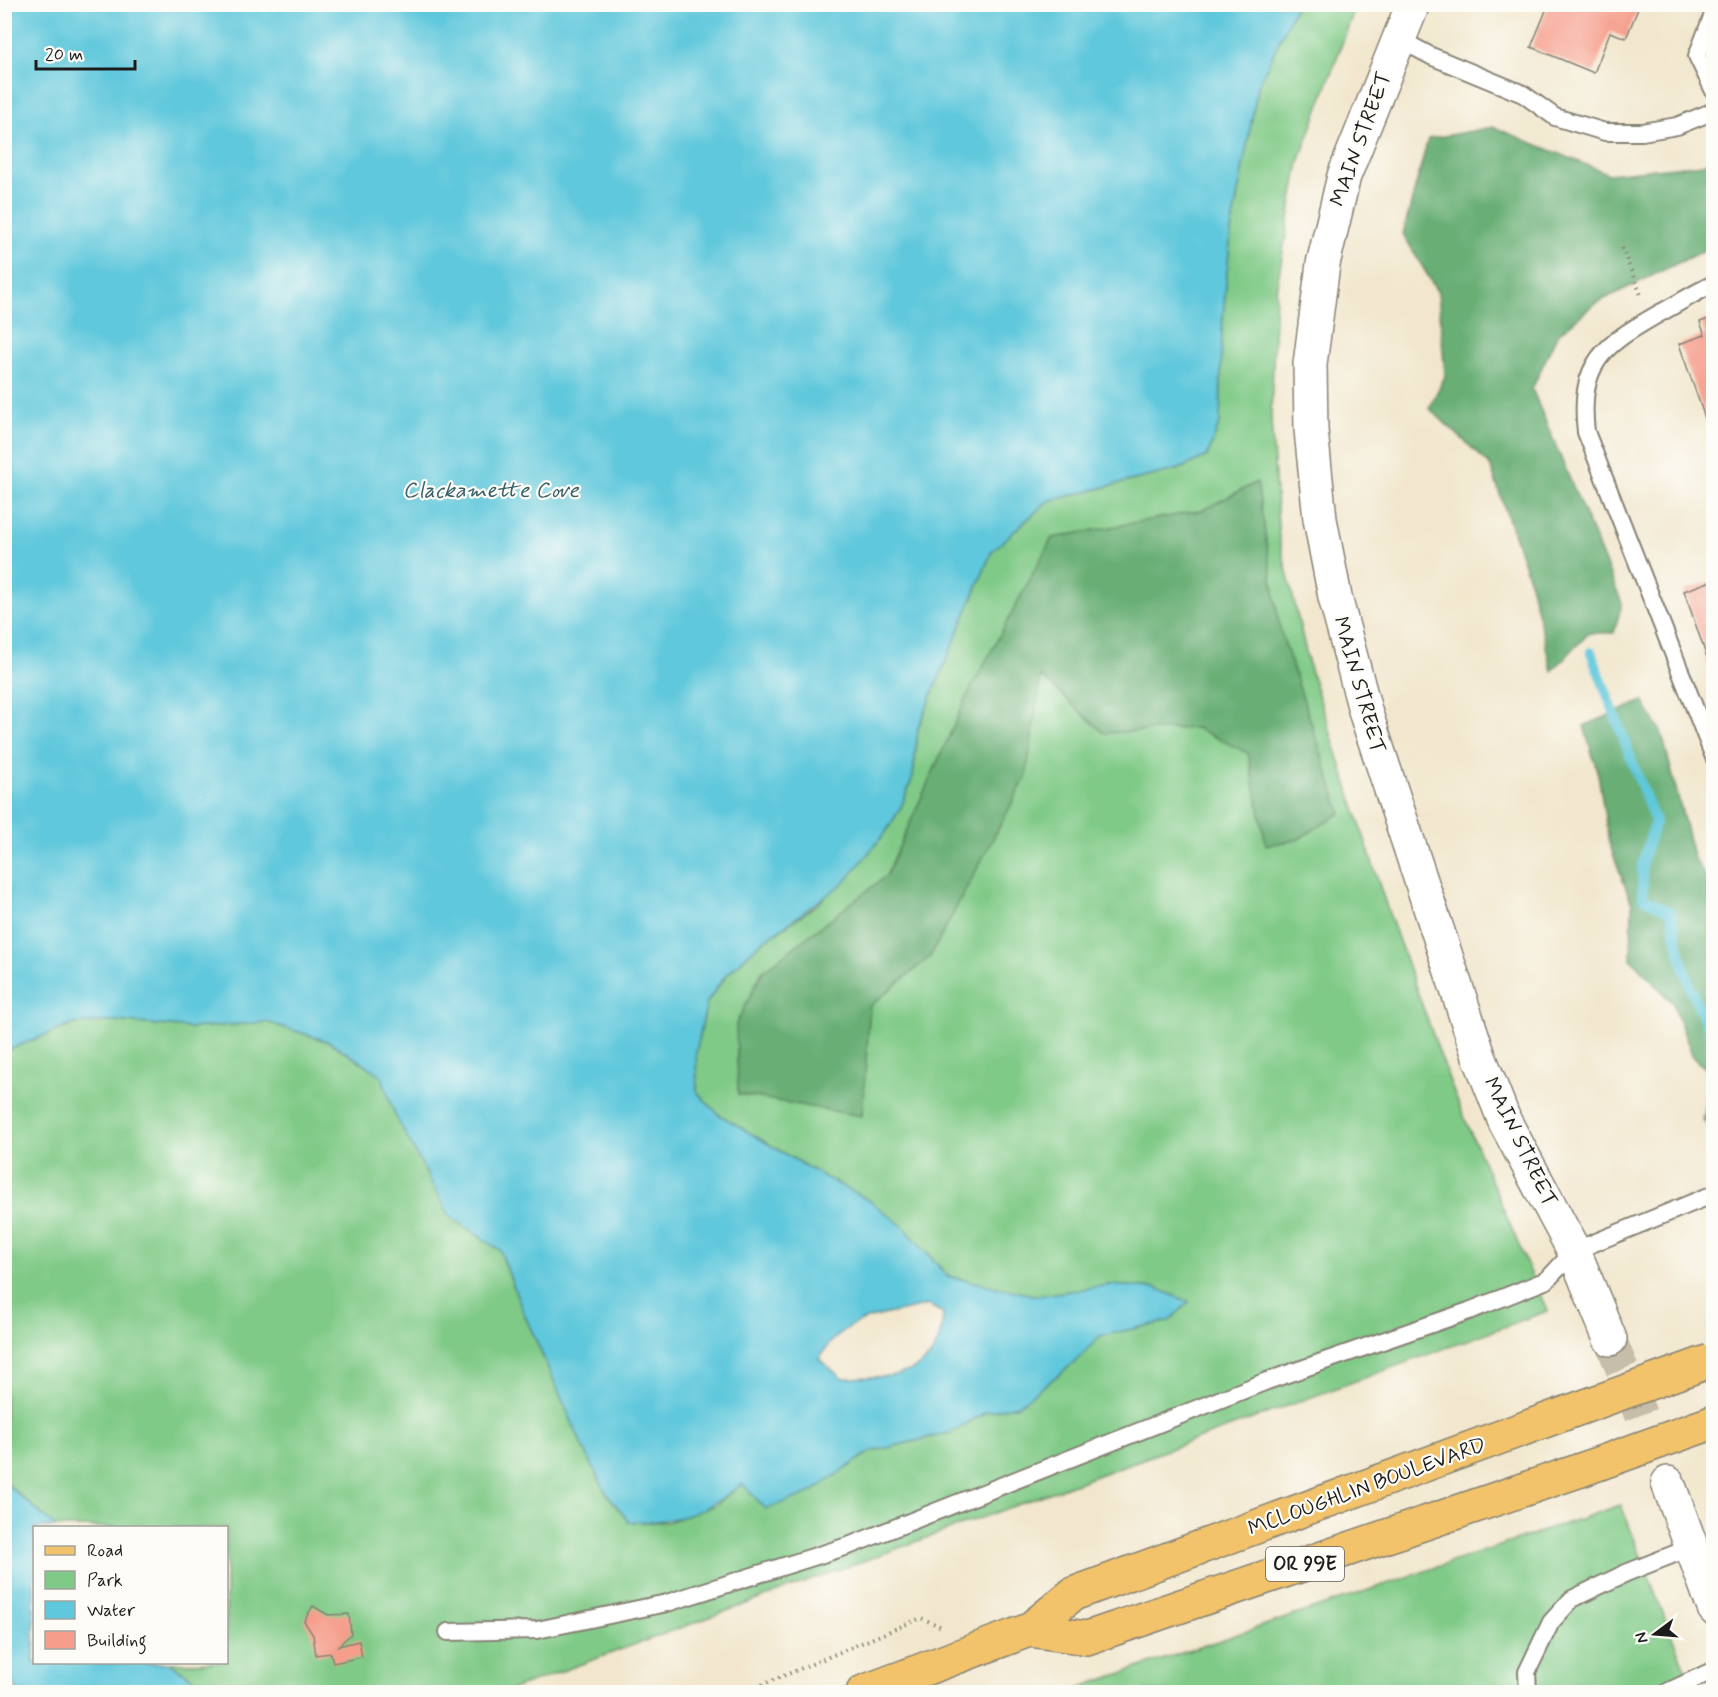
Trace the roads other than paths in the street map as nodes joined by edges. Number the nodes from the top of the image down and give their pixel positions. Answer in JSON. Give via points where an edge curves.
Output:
{"nodes":[{"id":1,"x":1413,"y":4,"type":"edge"},
{"id":2,"x":1713,"y":12,"type":"edge"},
{"id":3,"x":1399,"y":39,"type":"junction"},
{"id":4,"x":1713,"y":91,"type":"edge"},
{"id":5,"x":1713,"y":111,"type":"edge"},
{"id":6,"x":1713,"y":284,"type":"edge"},
{"id":7,"x":1713,"y":757,"type":"edge"},
{"id":8,"x":1713,"y":1194,"type":"edge"},
{"id":9,"x":1574,"y":1251,"type":"junction"},
{"id":10,"x":1610,"y":1339,"type":"tunnel mouth"},
{"id":11,"x":1712,"y":1361,"type":"edge"},
{"id":12,"x":1713,"y":1422,"type":"edge"},
{"id":13,"x":1668,"y":1483,"type":"tunnel mouth"},
{"id":14,"x":1692,"y":1547,"type":"junction"},
{"id":15,"x":1713,"y":1608,"type":"edge"},
{"id":16,"x":1029,"y":1630,"type":"junction"},
{"id":17,"x":448,"y":1632,"type":"dead end"},
{"id":18,"x":1713,"y":1671,"type":"edge"},
{"id":19,"x":862,"y":1692,"type":"edge"},
{"id":20,"x":1528,"y":1692,"type":"edge"},
{"id":21,"x":1667,"y":1692,"type":"edge"}],
"edges":[{"from":1,"to":3,"type":"street","name":"MAIN STREET"},
{"from":2,"to":4,"type":"lane","via":[[1697,56]]},
{"from":3,"to":5,"type":"lane","via":[[1523,94],[1555,117],[1605,132],[1642,132],[1677,126]]},
{"from":3,"to":9,"type":"street","name":"MAIN STREET","via":[[1344,176],[1323,264],[1310,375],[1320,519],[1335,597],[1366,714],[1479,1056],[1510,1132]]},
{"from":6,"to":7,"type":"lane","via":[[1620,336],[1603,352],[1588,378],[1583,405],[1586,432]]},
{"from":8,"to":9,"type":"lane"},
{"from":9,"to":10,"type":"street","name":"MAIN STREET"},
{"from":9,"to":17,"type":"lane","via":[[1547,1280],[1267,1381],[851,1545],[667,1604],[537,1630]]},
{"from":11,"to":16,"type":"main road","name":"MCLOUGHLIN BOULEVARD","number":"OR 99E","bridge":true,"via":[[1073,1594]]},
{"from":12,"to":16,"type":"main road","name":"MCLOUGHLIN BOULEVARD","number":"OR 99E","bridge":true,"via":[[1087,1638]]},
{"from":13,"to":14,"type":"street"},
{"from":14,"to":15,"type":"street"},
{"from":14,"to":20,"type":"lane","via":[[1572,1599],[1551,1622],[1527,1672]]},
{"from":16,"to":19,"type":"main road","name":"MCLOUGHLIN BOULEVARD","number":"OR 99E"},
{"from":18,"to":21,"type":"lane"}]}
